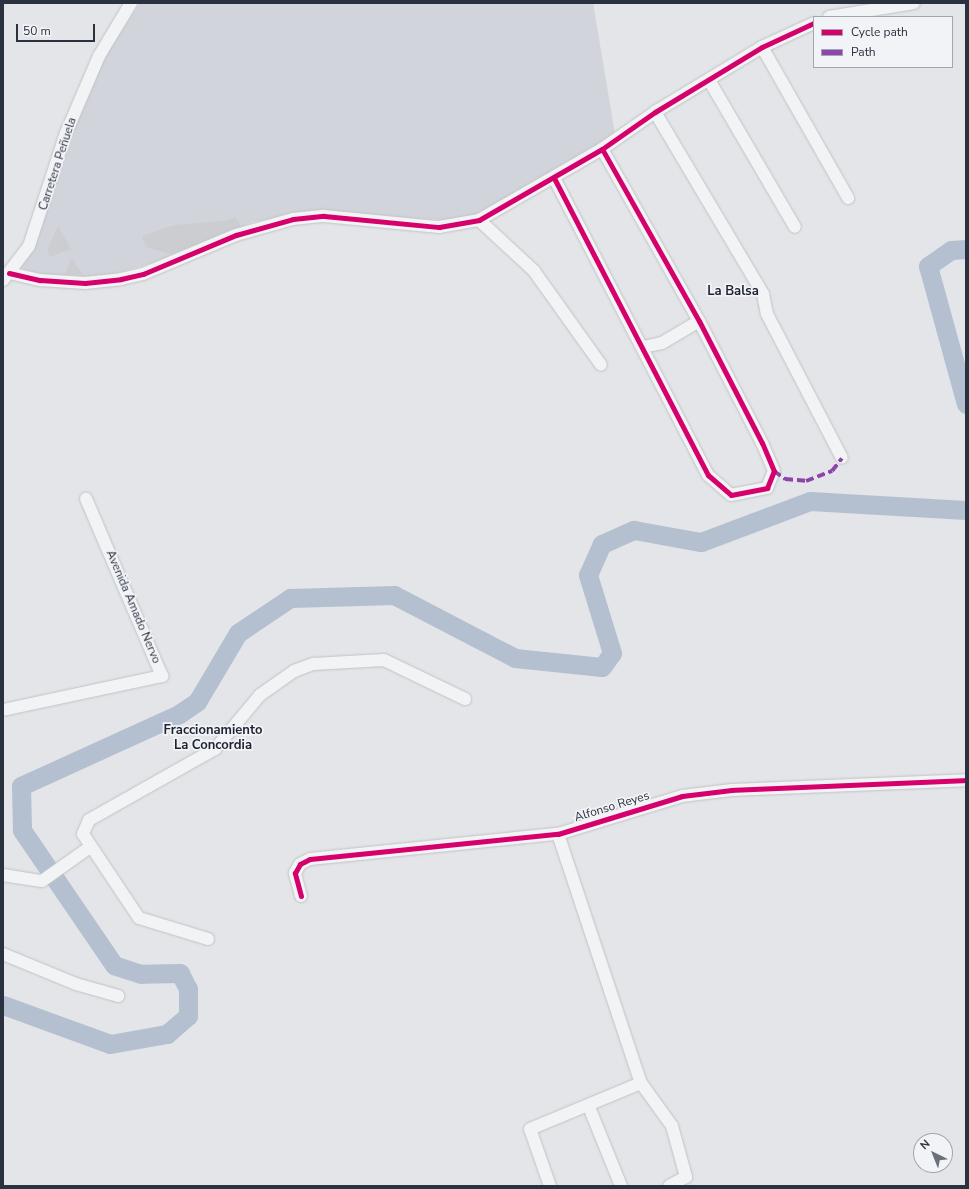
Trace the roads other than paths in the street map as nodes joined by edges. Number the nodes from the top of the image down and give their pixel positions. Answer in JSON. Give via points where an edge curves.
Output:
{"nodes":[{"id":1,"x":131,"y":3,"type":"edge"},
{"id":2,"x":914,"y":3,"type":"edge"},
{"id":3,"x":835,"y":16,"type":"edge"},
{"id":4,"x":813,"y":23,"type":"edge"},
{"id":5,"x":762,"y":47,"type":"junction"},
{"id":6,"x":709,"y":80,"type":"junction"},
{"id":7,"x":655,"y":112,"type":"junction"},
{"id":8,"x":602,"y":150,"type":"junction"},
{"id":9,"x":554,"y":178,"type":"junction"},
{"id":10,"x":848,"y":198,"type":"dead end"},
{"id":11,"x":479,"y":220,"type":"junction"},
{"id":12,"x":795,"y":227,"type":"dead end"},
{"id":13,"x":6,"y":276,"type":"edge"},
{"id":14,"x":700,"y":322,"type":"junction"},
{"id":15,"x":643,"y":347,"type":"junction"},
{"id":16,"x":601,"y":365,"type":"dead end"},
{"id":17,"x":842,"y":458,"type":"dead end"},
{"id":18,"x":86,"y":499,"type":"dead end"},
{"id":19,"x":465,"y":699,"type":"dead end"},
{"id":20,"x":3,"y":710,"type":"edge"},
{"id":21,"x":966,"y":780,"type":"edge"},
{"id":22,"x":558,"y":834,"type":"junction"},
{"id":23,"x":90,"y":847,"type":"junction"},
{"id":24,"x":3,"y":875,"type":"edge"},
{"id":25,"x":301,"y":896,"type":"dead end"},
{"id":26,"x":208,"y":939,"type":"dead end"},
{"id":27,"x":3,"y":954,"type":"edge"},
{"id":28,"x":118,"y":996,"type":"dead end"},
{"id":29,"x":641,"y":1083,"type":"junction"},
{"id":30,"x":588,"y":1107,"type":"junction"},
{"id":31,"x":550,"y":1186,"type":"edge"},
{"id":32,"x":621,"y":1186,"type":"edge"},
{"id":33,"x":669,"y":1186,"type":"edge"}],
"edges":[{"from":1,"to":13,"type":"street","name":"Carretera Peñuela","via":[[83,93],[29,246]]},
{"from":2,"to":3,"type":"street"},
{"from":4,"to":5,"type":"street"},
{"from":5,"to":6,"type":"street"},
{"from":5,"to":10,"type":"street"},
{"from":6,"to":7,"type":"street"},
{"from":6,"to":12,"type":"street"},
{"from":7,"to":8,"type":"street"},
{"from":7,"to":17,"type":"street","via":[[763,294],[767,314]]},
{"from":8,"to":9,"type":"street"},
{"from":8,"to":14,"type":"street"},
{"from":9,"to":11,"type":"street"},
{"from":9,"to":15,"type":"street","via":[[630,329]]},
{"from":11,"to":13,"type":"street","via":[[439,226],[324,216],[292,219],[236,235],[171,264],[121,279],[85,283]]},
{"from":11,"to":16,"type":"street","via":[[534,271]]},
{"from":14,"to":15,"type":"street","via":[[662,343]]},
{"from":14,"to":15,"type":"street","via":[[774,471],[767,488],[731,495],[708,475]]},
{"from":18,"to":20,"type":"street","name":"Avenida Amado Nervo","via":[[162,676]]},
{"from":19,"to":23,"type":"street","via":[[384,660],[313,664],[294,671],[260,695],[216,748],[89,820],[83,834]]},
{"from":21,"to":22,"type":"street","name":"Alfonso Reyes","via":[[732,790],[682,796]]},
{"from":22,"to":25,"type":"street","name":"Alfonso Reyes","via":[[310,859],[300,864],[295,873]]},
{"from":22,"to":29,"type":"street"},
{"from":23,"to":24,"type":"street","via":[[42,881]]},
{"from":23,"to":26,"type":"street","via":[[139,918]]},
{"from":27,"to":28,"type":"street","via":[[76,984]]},
{"from":29,"to":30,"type":"street"},
{"from":29,"to":33,"type":"street","via":[[672,1126],[686,1177]]},
{"from":30,"to":31,"type":"street","via":[[530,1129]]},
{"from":30,"to":32,"type":"street"}]}
